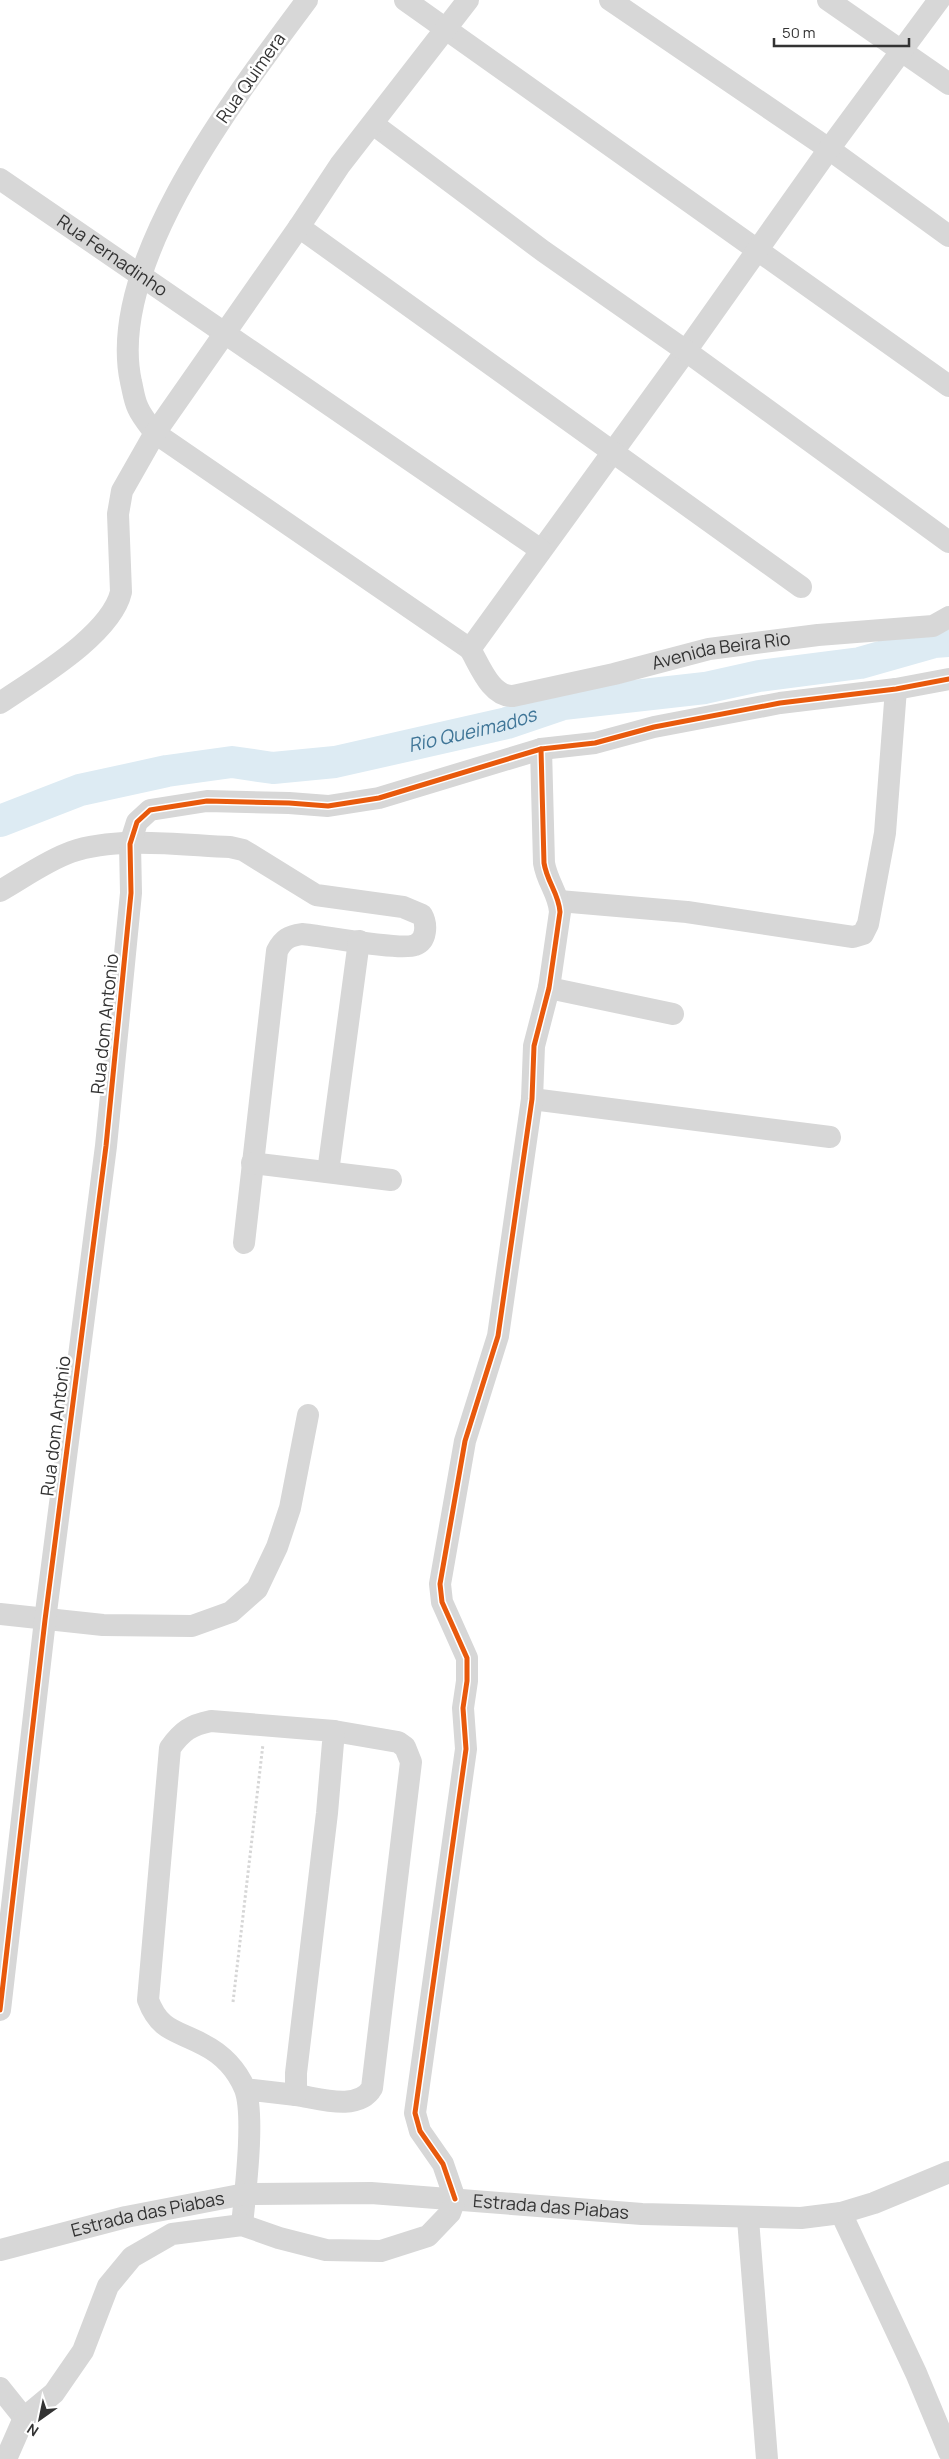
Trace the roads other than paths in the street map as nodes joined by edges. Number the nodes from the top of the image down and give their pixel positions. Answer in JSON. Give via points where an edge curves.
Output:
{"nodes":[{"id":1,"x":307,"y":0,"type":"edge"},
{"id":2,"x":405,"y":0,"type":"edge"},
{"id":3,"x":468,"y":0,"type":"edge"},
{"id":4,"x":610,"y":0,"type":"edge"},
{"id":5,"x":828,"y":0,"type":"edge"},
{"id":6,"x":939,"y":0,"type":"edge"},
{"id":7,"x":446,"y":28,"type":"junction"},
{"id":8,"x":902,"y":51,"type":"junction"},
{"id":9,"x":949,"y":84,"type":"edge"},
{"id":10,"x":373,"y":124,"type":"junction"},
{"id":11,"x":829,"y":149,"type":"junction"},
{"id":12,"x":0,"y":179,"type":"edge"},
{"id":13,"x":299,"y":228,"type":"junction"},
{"id":14,"x":949,"y":236,"type":"edge"},
{"id":15,"x":758,"y":250,"type":"junction"},
{"id":16,"x":140,"y":276,"type":"junction"},
{"id":17,"x":223,"y":334,"type":"junction"},
{"id":18,"x":686,"y":351,"type":"junction"},
{"id":19,"x":949,"y":386,"type":"edge"},
{"id":20,"x":154,"y":433,"type":"junction"},
{"id":21,"x":611,"y":453,"type":"junction"},
{"id":22,"x":949,"y":542,"type":"edge"},
{"id":23,"x":541,"y":550,"type":"junction"},
{"id":24,"x":801,"y":587,"type":"dead end"},
{"id":25,"x":941,"y":622,"type":"edge"},
{"id":26,"x":470,"y":649,"type":"junction"},
{"id":27,"x":949,"y":678,"type":"edge"},
{"id":28,"x":896,"y":688,"type":"junction"},
{"id":29,"x":0,"y":703,"type":"edge"},
{"id":30,"x":541,"y":749,"type":"junction"},
{"id":31,"x":130,"y":844,"type":"junction"},
{"id":32,"x":0,"y":891,"type":"edge"},
{"id":33,"x":559,"y":901,"type":"junction"},
{"id":34,"x":359,"y":941,"type":"junction"},
{"id":35,"x":549,"y":988,"type":"junction"},
{"id":36,"x":673,"y":1014,"type":"dead end"},
{"id":37,"x":532,"y":1099,"type":"junction"},
{"id":38,"x":830,"y":1137,"type":"dead end"},
{"id":39,"x":252,"y":1163,"type":"junction"},
{"id":40,"x":328,"y":1172,"type":"junction"},
{"id":41,"x":391,"y":1180,"type":"dead end"},
{"id":42,"x":244,"y":1243,"type":"dead end"},
{"id":43,"x":308,"y":1415,"type":"dead end"},
{"id":44,"x":0,"y":1614,"type":"edge"},
{"id":45,"x":45,"y":1620,"type":"junction"},
{"id":46,"x":334,"y":1732,"type":"junction"},
{"id":47,"x":0,"y":2010,"type":"edge"},
{"id":48,"x":245,"y":2090,"type":"junction"},
{"id":49,"x":296,"y":2095,"type":"junction"},
{"id":50,"x":949,"y":2172,"type":"edge"},
{"id":51,"x":245,"y":2194,"type":"junction"},
{"id":52,"x":455,"y":2199,"type":"junction"},
{"id":53,"x":841,"y":2213,"type":"junction"},
{"id":54,"x":748,"y":2219,"type":"junction"},
{"id":55,"x":242,"y":2225,"type":"junction"},
{"id":56,"x":0,"y":2250,"type":"edge"},
{"id":57,"x":0,"y":2388,"type":"edge"},
{"id":58,"x":24,"y":2418,"type":"junction"},
{"id":59,"x":949,"y":2452,"type":"edge"},
{"id":60,"x":6,"y":2459,"type":"edge"},
{"id":61,"x":766,"y":2459,"type":"edge"}],
"edges":[{"from":1,"to":16,"type":"street","name":"Rua Quimera","via":[[242,89],[197,159],[159,231]]},
{"from":2,"to":7,"type":"street"},
{"from":3,"to":7,"type":"street"},
{"from":4,"to":11,"type":"street"},
{"from":5,"to":8,"type":"street"},
{"from":6,"to":8,"type":"street"},
{"from":7,"to":10,"type":"street"},
{"from":7,"to":15,"type":"street"},
{"from":8,"to":9,"type":"street"},
{"from":8,"to":11,"type":"street"},
{"from":10,"to":13,"type":"street","via":[[340,165]]},
{"from":10,"to":18,"type":"street","via":[[543,252]]},
{"from":11,"to":14,"type":"street"},
{"from":11,"to":15,"type":"street"},
{"from":12,"to":16,"type":"street","name":"Rua Fernadinho"},
{"from":13,"to":17,"type":"street"},
{"from":13,"to":21,"type":"street"},
{"from":15,"to":18,"type":"street"},
{"from":15,"to":19,"type":"street"},
{"from":16,"to":17,"type":"street","name":"Rua Fernadinho"},
{"from":16,"to":20,"type":"street","name":"Rua Quimera","via":[[130,318],[127,362],[137,407]]},
{"from":17,"to":20,"type":"street"},
{"from":17,"to":23,"type":"street","name":"Rua Fernadinho"},
{"from":18,"to":21,"type":"street"},
{"from":18,"to":22,"type":"street"},
{"from":20,"to":26,"type":"street"},
{"from":20,"to":29,"type":"street","via":[[122,491],[118,514],[118,605],[110,617],[61,662]]},
{"from":21,"to":23,"type":"street"},
{"from":21,"to":24,"type":"street"},
{"from":23,"to":26,"type":"street"},
{"from":25,"to":26,"type":"street","name":"Avenida Beira Rio","via":[[718,647],[513,696],[506,696],[494,688]]},
{"from":27,"to":28,"type":"street"},
{"from":28,"to":30,"type":"street","via":[[780,704],[654,727],[595,743]]},
{"from":28,"to":33,"type":"street","via":[[885,833],[868,924],[863,934],[854,937],[687,912]]},
{"from":30,"to":31,"type":"street","via":[[379,798],[328,806],[289,802],[207,802],[150,810],[137,822]]},
{"from":30,"to":33,"type":"street","via":[[544,864],[547,879]]},
{"from":31,"to":32,"type":"street","via":[[93,846],[70,852]]},
{"from":31,"to":34,"type":"street","via":[[237,848],[316,895],[403,907],[422,915],[426,923],[419,943],[414,946]]},
{"from":31,"to":45,"type":"street","name":"Rua dom Antonio","via":[[131,894],[107,1136]]},
{"from":33,"to":35,"type":"street"},
{"from":34,"to":39,"type":"street","via":[[302,934],[288,936],[277,951]]},
{"from":34,"to":40,"type":"street"},
{"from":35,"to":36,"type":"street"},
{"from":35,"to":37,"type":"street","via":[[534,1046]]},
{"from":37,"to":38,"type":"street"},
{"from":37,"to":52,"type":"street","via":[[498,1336],[465,1441],[440,1584],[442,1602],[467,1658],[468,1681],[463,1708],[466,1749],[415,2113],[420,2131],[443,2164]]},
{"from":39,"to":40,"type":"street"},
{"from":39,"to":42,"type":"street"},
{"from":40,"to":41,"type":"street"},
{"from":43,"to":45,"type":"street","via":[[290,1508],[277,1547],[257,1589],[231,1612],[192,1626],[104,1625]]},
{"from":44,"to":45,"type":"street"},
{"from":45,"to":47,"type":"street","name":"Rua dom Antonio"},
{"from":46,"to":48,"type":"street","via":[[211,1721],[195,1724],[181,1732],[170,1748],[148,2000],[159,2022],[223,2056]]},
{"from":46,"to":49,"type":"street"},
{"from":46,"to":49,"type":"street","via":[[398,1742],[405,1747],[411,1762],[372,2088],[365,2098],[348,2102]]},
{"from":48,"to":49,"type":"street"},
{"from":48,"to":51,"type":"street","via":[[249,2109]]},
{"from":50,"to":53,"type":"street","name":"Estrada das Piabas"},
{"from":51,"to":52,"type":"street","name":"Estrada das Piabas","via":[[371,2193]]},
{"from":51,"to":55,"type":"street"},
{"from":51,"to":56,"type":"street","name":"Estrada das Piabas","via":[[126,2217]]},
{"from":52,"to":54,"type":"street","name":"Estrada das Piabas"},
{"from":52,"to":55,"type":"street","via":[[450,2213],[428,2236],[381,2250],[326,2250]]},
{"from":53,"to":54,"type":"street","name":"Estrada das Piabas"},
{"from":53,"to":59,"type":"street"},
{"from":54,"to":61,"type":"street"},
{"from":55,"to":58,"type":"street","via":[[172,2234],[132,2257],[108,2286],[83,2351],[54,2393]]},
{"from":57,"to":58,"type":"street"},
{"from":58,"to":60,"type":"street"}]}
